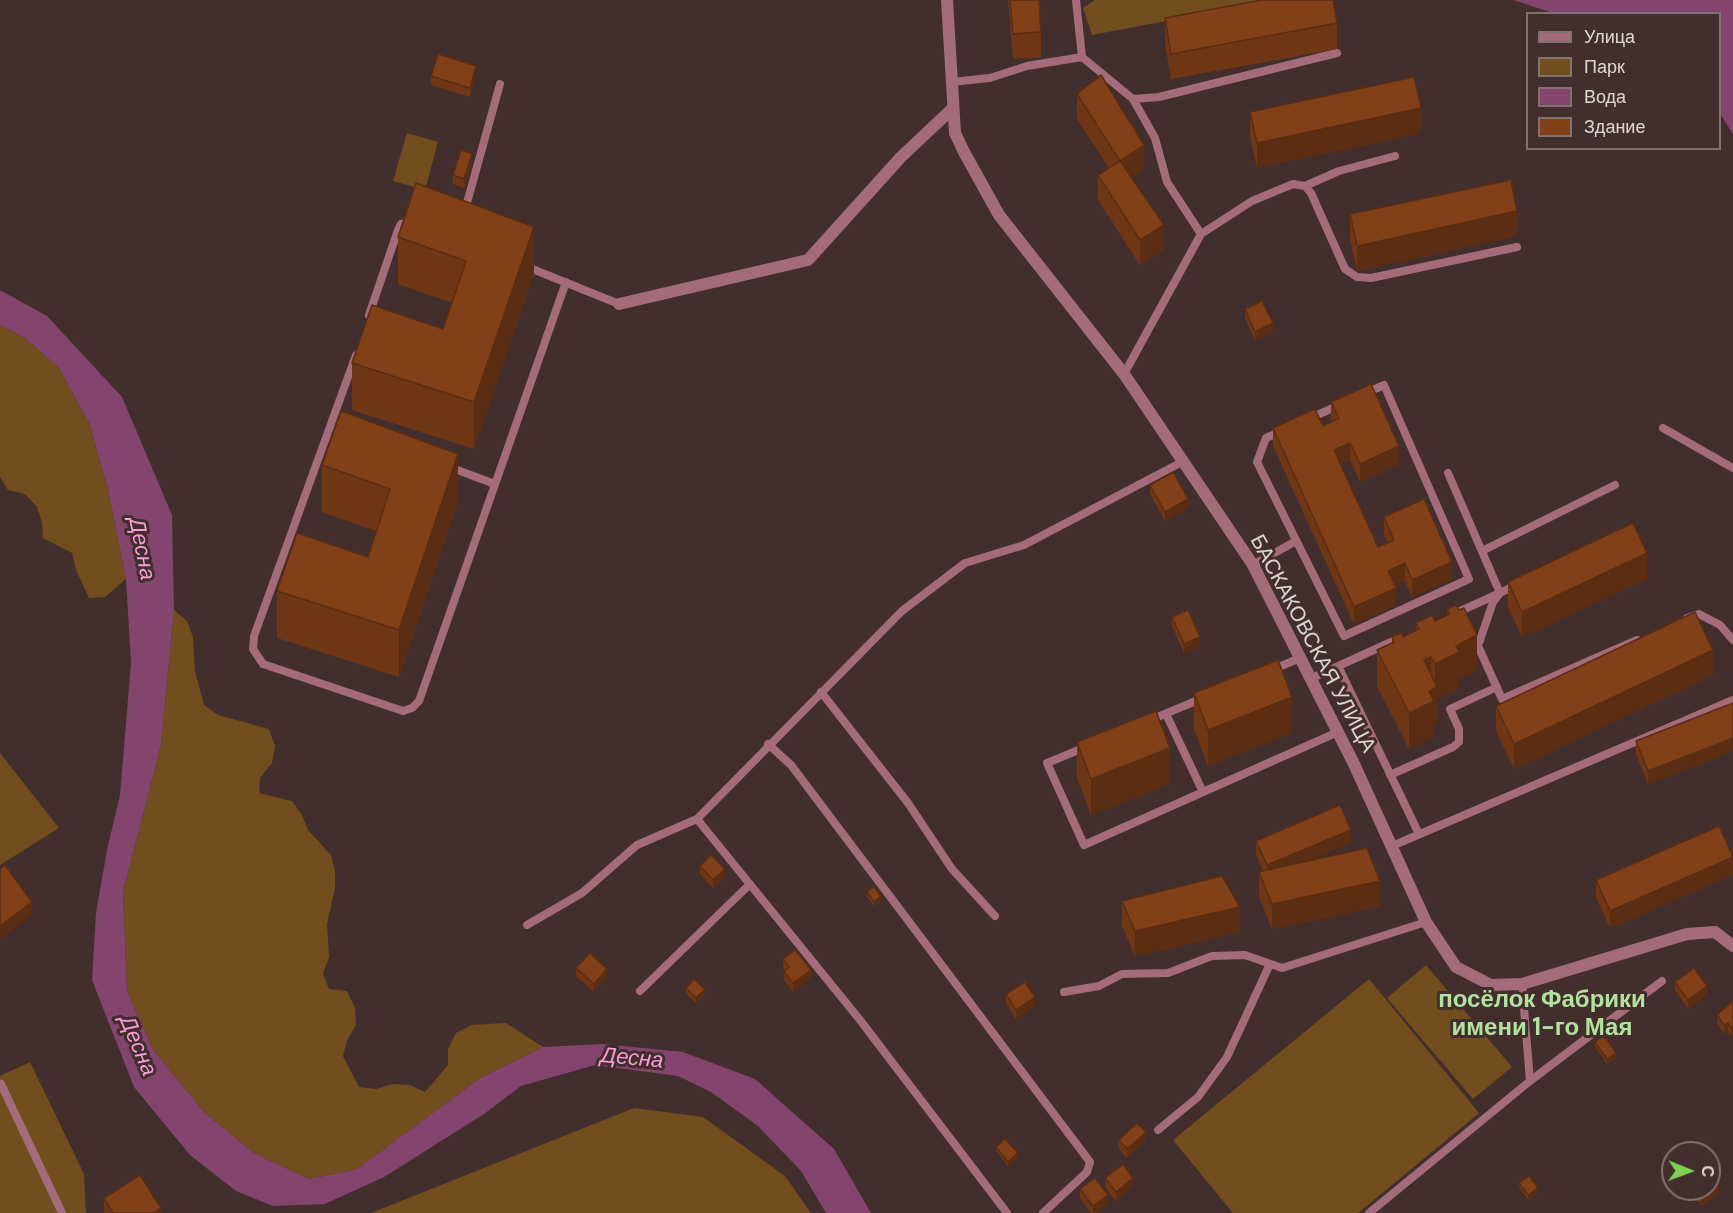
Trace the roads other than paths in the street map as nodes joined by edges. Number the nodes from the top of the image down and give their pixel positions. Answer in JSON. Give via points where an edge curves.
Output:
{"nodes":[{"id":1,"x":947,"y":0,"type":"edge"},
{"id":2,"x":1076,"y":0,"type":"edge"},
{"id":3,"x":1337,"y":53,"type":"dead end"},
{"id":4,"x":1082,"y":57,"type":"junction"},
{"id":5,"x":951,"y":82,"type":"junction"},
{"id":6,"x":500,"y":84,"type":"dead end"},
{"id":7,"x":1133,"y":99,"type":"junction"},
{"id":8,"x":952,"y":108,"type":"junction"},
{"id":9,"x":1395,"y":156,"type":"dead end"},
{"id":10,"x":1305,"y":186,"type":"junction"},
{"id":11,"x":463,"y":217,"type":"edge"},
{"id":12,"x":425,"y":227,"type":"edge"},
{"id":13,"x":1201,"y":234,"type":"junction"},
{"id":14,"x":1516,"y":247,"type":"dead end"},
{"id":15,"x":518,"y":263,"type":"edge"},
{"id":16,"x":566,"y":282,"type":"junction"},
{"id":17,"x":619,"y":304,"type":"joint"},
{"id":18,"x":366,"y":327,"type":"edge"},
{"id":19,"x":358,"y":348,"type":"edge"},
{"id":20,"x":1124,"y":374,"type":"junction"},
{"id":21,"x":333,"y":424,"type":"junction"},
{"id":22,"x":344,"y":428,"type":"edge"},
{"id":23,"x":1663,"y":428,"type":"dead end"},
{"id":24,"x":1182,"y":462,"type":"junction"},
{"id":25,"x":441,"y":464,"type":"edge"},
{"id":26,"x":1733,"y":468,"type":"edge"},
{"id":27,"x":1448,"y":473,"type":"dead end"},
{"id":28,"x":495,"y":484,"type":"junction"},
{"id":29,"x":1615,"y":485,"type":"dead end"},
{"id":30,"x":1296,"y":541,"type":"junction"},
{"id":31,"x":1482,"y":551,"type":"junction"},
{"id":32,"x":1253,"y":565,"type":"junction"},
{"id":33,"x":1530,"y":578,"type":"edge"},
{"id":34,"x":1500,"y":593,"type":"junction"},
{"id":35,"x":1446,"y":618,"type":"edge"},
{"id":36,"x":1682,"y":620,"type":"edge"},
{"id":37,"x":1413,"y":632,"type":"edge"},
{"id":38,"x":1650,"y":634,"type":"edge"},
{"id":39,"x":1733,"y":640,"type":"edge"},
{"id":40,"x":1302,"y":657,"type":"junction"},
{"id":41,"x":1338,"y":666,"type":"junction"},
{"id":42,"x":1260,"y":675,"type":"edge"},
{"id":43,"x":1312,"y":678,"type":"junction"},
{"id":44,"x":1497,"y":687,"type":"junction"},
{"id":45,"x":821,"y":692,"type":"junction"},
{"id":46,"x":1208,"y":696,"type":"edge"},
{"id":47,"x":1733,"y":700,"type":"edge"},
{"id":48,"x":1166,"y":714,"type":"junction"},
{"id":49,"x":1134,"y":727,"type":"edge"},
{"id":50,"x":1338,"y":732,"type":"junction"},
{"id":51,"x":768,"y":744,"type":"junction"},
{"id":52,"x":1090,"y":745,"type":"edge"},
{"id":53,"x":1390,"y":775,"type":"junction"},
{"id":54,"x":1203,"y":792,"type":"junction"},
{"id":55,"x":697,"y":819,"type":"junction"},
{"id":56,"x":1419,"y":834,"type":"junction"},
{"id":57,"x":1392,"y":846,"type":"junction"},
{"id":58,"x":750,"y":884,"type":"junction"},
{"id":59,"x":994,"y":916,"type":"dead end"},
{"id":60,"x":1426,"y":922,"type":"junction"},
{"id":61,"x":527,"y":924,"type":"dead end"},
{"id":62,"x":1733,"y":946,"type":"edge"},
{"id":63,"x":1270,"y":964,"type":"junction"},
{"id":64,"x":1662,"y":981,"type":"dead end"},
{"id":65,"x":1522,"y":984,"type":"junction"},
{"id":66,"x":640,"y":991,"type":"dead end"},
{"id":67,"x":1064,"y":992,"type":"dead end"},
{"id":68,"x":1530,"y":1082,"type":"junction"},
{"id":69,"x":0,"y":1084,"type":"edge"},
{"id":70,"x":1158,"y":1130,"type":"dead end"},
{"id":71,"x":62,"y":1213,"type":"edge"},
{"id":72,"x":1007,"y":1213,"type":"edge"},
{"id":73,"x":1043,"y":1213,"type":"edge"},
{"id":74,"x":1369,"y":1213,"type":"edge"}],
"edges":[{"from":1,"to":5,"type":"street","name":"БАСКАКОВСКАЯ УЛИЦА"},
{"from":2,"to":4,"type":"lane"},
{"from":3,"to":7,"type":"lane","via":[[1159,97]]},
{"from":4,"to":5,"type":"lane","via":[[1027,66],[990,78]]},
{"from":4,"to":7,"type":"lane"},
{"from":5,"to":8,"type":"street","name":"БАСКАКОВСКАЯ УЛИЦА"},
{"from":6,"to":11,"type":"lane"},
{"from":7,"to":13,"type":"lane","via":[[1155,138],[1167,182]]},
{"from":8,"to":17,"type":"street","via":[[901,157],[808,260]]},
{"from":8,"to":20,"type":"street","name":"БАСКАКОВСКАЯ УЛИЦА","via":[[955,133],[999,215]]},
{"from":9,"to":10,"type":"lane","via":[[1339,171]]},
{"from":10,"to":13,"type":"lane","via":[[1293,184],[1269,192]]},
{"from":10,"to":14,"type":"lane","via":[[1345,269],[1357,277],[1371,278]]},
{"from":12,"to":18,"type":"lane","via":[[406,222],[398,230]]},
{"from":13,"to":20,"type":"lane"},
{"from":15,"to":16,"type":"lane"},
{"from":16,"to":17,"type":"lane"},
{"from":16,"to":28,"type":"lane"},
{"from":19,"to":21,"type":"lane"},
{"from":20,"to":24,"type":"street","name":"БАСКАКОВСКАЯ УЛИЦА"},
{"from":21,"to":22,"type":"lane"},
{"from":21,"to":28,"type":"lane","via":[[254,636],[253,649],[263,664],[393,710],[412,708],[419,700]]},
{"from":23,"to":26,"type":"lane"},
{"from":24,"to":32,"type":"street","name":"БАСКАКОВСКАЯ УЛИЦА"},
{"from":24,"to":45,"type":"lane","via":[[1024,545],[965,563],[902,611]]},
{"from":25,"to":28,"type":"lane"},
{"from":27,"to":31,"type":"lane"},
{"from":29,"to":31,"type":"lane"},
{"from":30,"to":30,"type":"lane","via":[[1257,462],[1266,438],[1384,386],[1469,579],[1344,636]]},
{"from":30,"to":32,"type":"lane"},
{"from":31,"to":34,"type":"lane"},
{"from":32,"to":40,"type":"street","name":"БАСКАКОВСКАЯ УЛИЦА"},
{"from":33,"to":34,"type":"lane"},
{"from":34,"to":35,"type":"lane"},
{"from":34,"to":44,"type":"lane","via":[[1493,602],[1478,646]]},
{"from":36,"to":39,"type":"lane","via":[[1699,614],[1720,625]]},
{"from":37,"to":41,"type":"lane"},
{"from":38,"to":44,"type":"lane","via":[[1502,699]]},
{"from":40,"to":42,"type":"lane"},
{"from":40,"to":43,"type":"street","name":"БАСКАКОВСКАЯ УЛИЦА"},
{"from":41,"to":43,"type":"lane"},
{"from":41,"to":53,"type":"lane"},
{"from":43,"to":50,"type":"street","name":"БАСКАКОВСКАЯ УЛИЦА"},
{"from":44,"to":53,"type":"lane","via":[[1450,709],[1459,729],[1459,742]]},
{"from":45,"to":51,"type":"lane"},
{"from":45,"to":59,"type":"lane","via":[[908,803],[952,869]]},
{"from":46,"to":48,"type":"lane"},
{"from":47,"to":56,"type":"lane"},
{"from":48,"to":49,"type":"lane"},
{"from":48,"to":54,"type":"lane"},
{"from":50,"to":54,"type":"lane"},
{"from":50,"to":57,"type":"street","name":"БАСКАКОВСКАЯ УЛИЦА"},
{"from":51,"to":55,"type":"lane"},
{"from":51,"to":73,"type":"lane","via":[[791,765],[1090,1162],[1087,1172]]},
{"from":52,"to":54,"type":"lane","via":[[1047,763],[1084,845]]},
{"from":53,"to":56,"type":"lane"},
{"from":55,"to":58,"type":"lane"},
{"from":55,"to":61,"type":"lane","via":[[637,845],[582,893]]},
{"from":56,"to":57,"type":"lane"},
{"from":57,"to":60,"type":"street","name":"БАСКАКОВСКАЯ УЛИЦА"},
{"from":58,"to":66,"type":"lane"},
{"from":58,"to":72,"type":"lane"},
{"from":60,"to":63,"type":"lane","via":[[1282,968]]},
{"from":60,"to":65,"type":"street","name":"БАСКАКОВСКАЯ УЛИЦА","via":[[1456,967],[1491,985]]},
{"from":62,"to":65,"type":"street","name":"БАСКАКОВСКАЯ УЛИЦА","via":[[1715,932],[1687,934]]},
{"from":63,"to":67,"type":"lane","via":[[1245,955],[1212,956],[1168,973],[1122,974],[1099,986]]},
{"from":63,"to":70,"type":"lane","via":[[1227,1057],[1198,1097]]},
{"from":64,"to":68,"type":"lane"},
{"from":65,"to":68,"type":"lane"},
{"from":68,"to":74,"type":"lane"},
{"from":69,"to":71,"type":"lane"}]}
